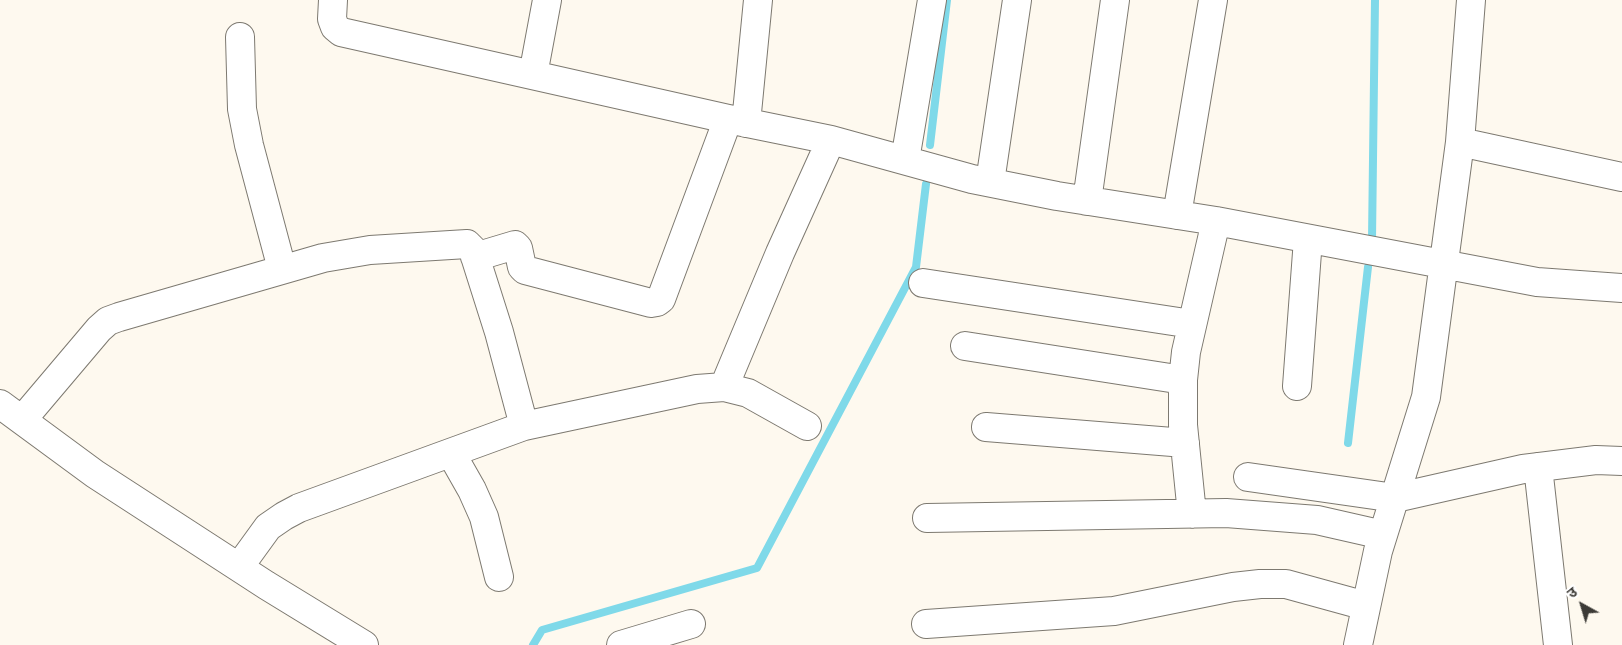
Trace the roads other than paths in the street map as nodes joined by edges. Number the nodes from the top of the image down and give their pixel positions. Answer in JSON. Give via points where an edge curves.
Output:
{"nodes":[{"id":1,"x":333,"y":0,"type":"edge"},
{"id":2,"x":547,"y":0,"type":"edge"},
{"id":3,"x":758,"y":0,"type":"edge"},
{"id":4,"x":932,"y":0,"type":"edge"},
{"id":5,"x":1018,"y":0,"type":"edge"},
{"id":6,"x":1115,"y":0,"type":"edge"},
{"id":7,"x":1213,"y":0,"type":"edge"},
{"id":8,"x":1471,"y":0,"type":"edge"},
{"id":9,"x":240,"y":37,"type":"dead end"},
{"id":10,"x":533,"y":75,"type":"junction"},
{"id":11,"x":737,"y":121,"type":"junction"},
{"id":12,"x":831,"y":140,"type":"junction"},
{"id":13,"x":1460,"y":142,"type":"junction"},
{"id":14,"x":905,"y":160,"type":"junction"},
{"id":15,"x":1622,"y":177,"type":"edge"},
{"id":16,"x":990,"y":182,"type":"junction"},
{"id":17,"x":1087,"y":201,"type":"junction"},
{"id":18,"x":1178,"y":215,"type":"junction"},
{"id":19,"x":1216,"y":221,"type":"junction"},
{"id":20,"x":1308,"y":239,"type":"junction"},
{"id":21,"x":475,"y":257,"type":"junction"},
{"id":22,"x":1444,"y":265,"type":"junction"},
{"id":23,"x":282,"y":269,"type":"junction"},
{"id":24,"x":924,"y":283,"type":"dead end"},
{"id":25,"x":1622,"y":288,"type":"edge"},
{"id":26,"x":1192,"y":324,"type":"junction"},
{"id":27,"x":965,"y":346,"type":"dead end"},
{"id":28,"x":1183,"y":380,"type":"junction"},
{"id":29,"x":1296,"y":386,"type":"dead end"},
{"id":30,"x":724,"y":387,"type":"junction"},
{"id":31,"x":0,"y":404,"type":"edge"},
{"id":32,"x":22,"y":420,"type":"junction"},
{"id":33,"x":524,"y":426,"type":"junction"},
{"id":34,"x":807,"y":426,"type":"dead end"},
{"id":35,"x":986,"y":427,"type":"dead end"},
{"id":36,"x":1185,"y":444,"type":"junction"},
{"id":37,"x":451,"y":454,"type":"junction"},
{"id":38,"x":1622,"y":461,"type":"edge"},
{"id":39,"x":1538,"y":467,"type":"junction"},
{"id":40,"x":1248,"y":477,"type":"dead end"},
{"id":41,"x":1395,"y":498,"type":"junction"},
{"id":42,"x":1192,"y":514,"type":"junction"},
{"id":43,"x":927,"y":518,"type":"dead end"},
{"id":44,"x":1383,"y":535,"type":"junction"},
{"id":45,"x":239,"y":567,"type":"junction"},
{"id":46,"x":498,"y":577,"type":"dead end"},
{"id":47,"x":1366,"y":606,"type":"junction"},
{"id":48,"x":691,"y":624,"type":"dead end"},
{"id":49,"x":926,"y":624,"type":"dead end"},
{"id":50,"x":364,"y":645,"type":"edge"},
{"id":51,"x":621,"y":645,"type":"edge"},
{"id":52,"x":1358,"y":645,"type":"edge"},
{"id":53,"x":1558,"y":645,"type":"edge"}],
"edges":[{"from":1,"to":10,"type":"street","via":[[332,19],[341,32]]},
{"from":2,"to":10,"type":"street"},
{"from":3,"to":11,"type":"street"},
{"from":4,"to":14,"type":"street"},
{"from":5,"to":16,"type":"street"},
{"from":6,"to":17,"type":"street"},
{"from":7,"to":18,"type":"street"},
{"from":8,"to":13,"type":"street"},
{"from":9,"to":23,"type":"street","via":[[242,109],[248,145]]},
{"from":10,"to":11,"type":"street"},
{"from":11,"to":12,"type":"street"},
{"from":11,"to":21,"type":"street","via":[[657,302],[525,270],[515,245]]},
{"from":12,"to":14,"type":"street"},
{"from":12,"to":30,"type":"street"},
{"from":13,"to":15,"type":"street"},
{"from":13,"to":22,"type":"street"},
{"from":14,"to":16,"type":"street"},
{"from":16,"to":17,"type":"street"},
{"from":17,"to":18,"type":"street"},
{"from":18,"to":19,"type":"street"},
{"from":19,"to":20,"type":"street"},
{"from":19,"to":26,"type":"street"},
{"from":20,"to":22,"type":"street"},
{"from":20,"to":29,"type":"street"},
{"from":21,"to":23,"type":"street","via":[[467,244],[370,250]]},
{"from":21,"to":33,"type":"street"},
{"from":22,"to":25,"type":"street","via":[[1537,282]]},
{"from":22,"to":41,"type":"street","via":[[1426,397]]},
{"from":23,"to":32,"type":"street","via":[[108,322]]},
{"from":24,"to":26,"type":"street"},
{"from":26,"to":28,"type":"street"},
{"from":27,"to":28,"type":"street"},
{"from":28,"to":36,"type":"street"},
{"from":30,"to":33,"type":"street","via":[[697,389]]},
{"from":30,"to":34,"type":"street","via":[[748,393]]},
{"from":31,"to":32,"type":"street"},
{"from":32,"to":45,"type":"street","via":[[95,474]]},
{"from":33,"to":37,"type":"street"},
{"from":35,"to":36,"type":"street"},
{"from":36,"to":42,"type":"street"},
{"from":37,"to":45,"type":"street","via":[[299,508],[268,527]]},
{"from":37,"to":46,"type":"street","via":[[484,517]]},
{"from":38,"to":39,"type":"street","via":[[1596,460]]},
{"from":39,"to":41,"type":"street"},
{"from":39,"to":53,"type":"street"},
{"from":40,"to":41,"type":"street"},
{"from":41,"to":44,"type":"street"},
{"from":42,"to":43,"type":"street"},
{"from":42,"to":44,"type":"street","via":[[1226,513],[1316,520]]},
{"from":44,"to":47,"type":"street"},
{"from":45,"to":50,"type":"street"},
{"from":47,"to":49,"type":"street","via":[[1286,584],[1260,584],[1233,586],[1114,611]]},
{"from":47,"to":52,"type":"street"},
{"from":48,"to":51,"type":"street"}]}
